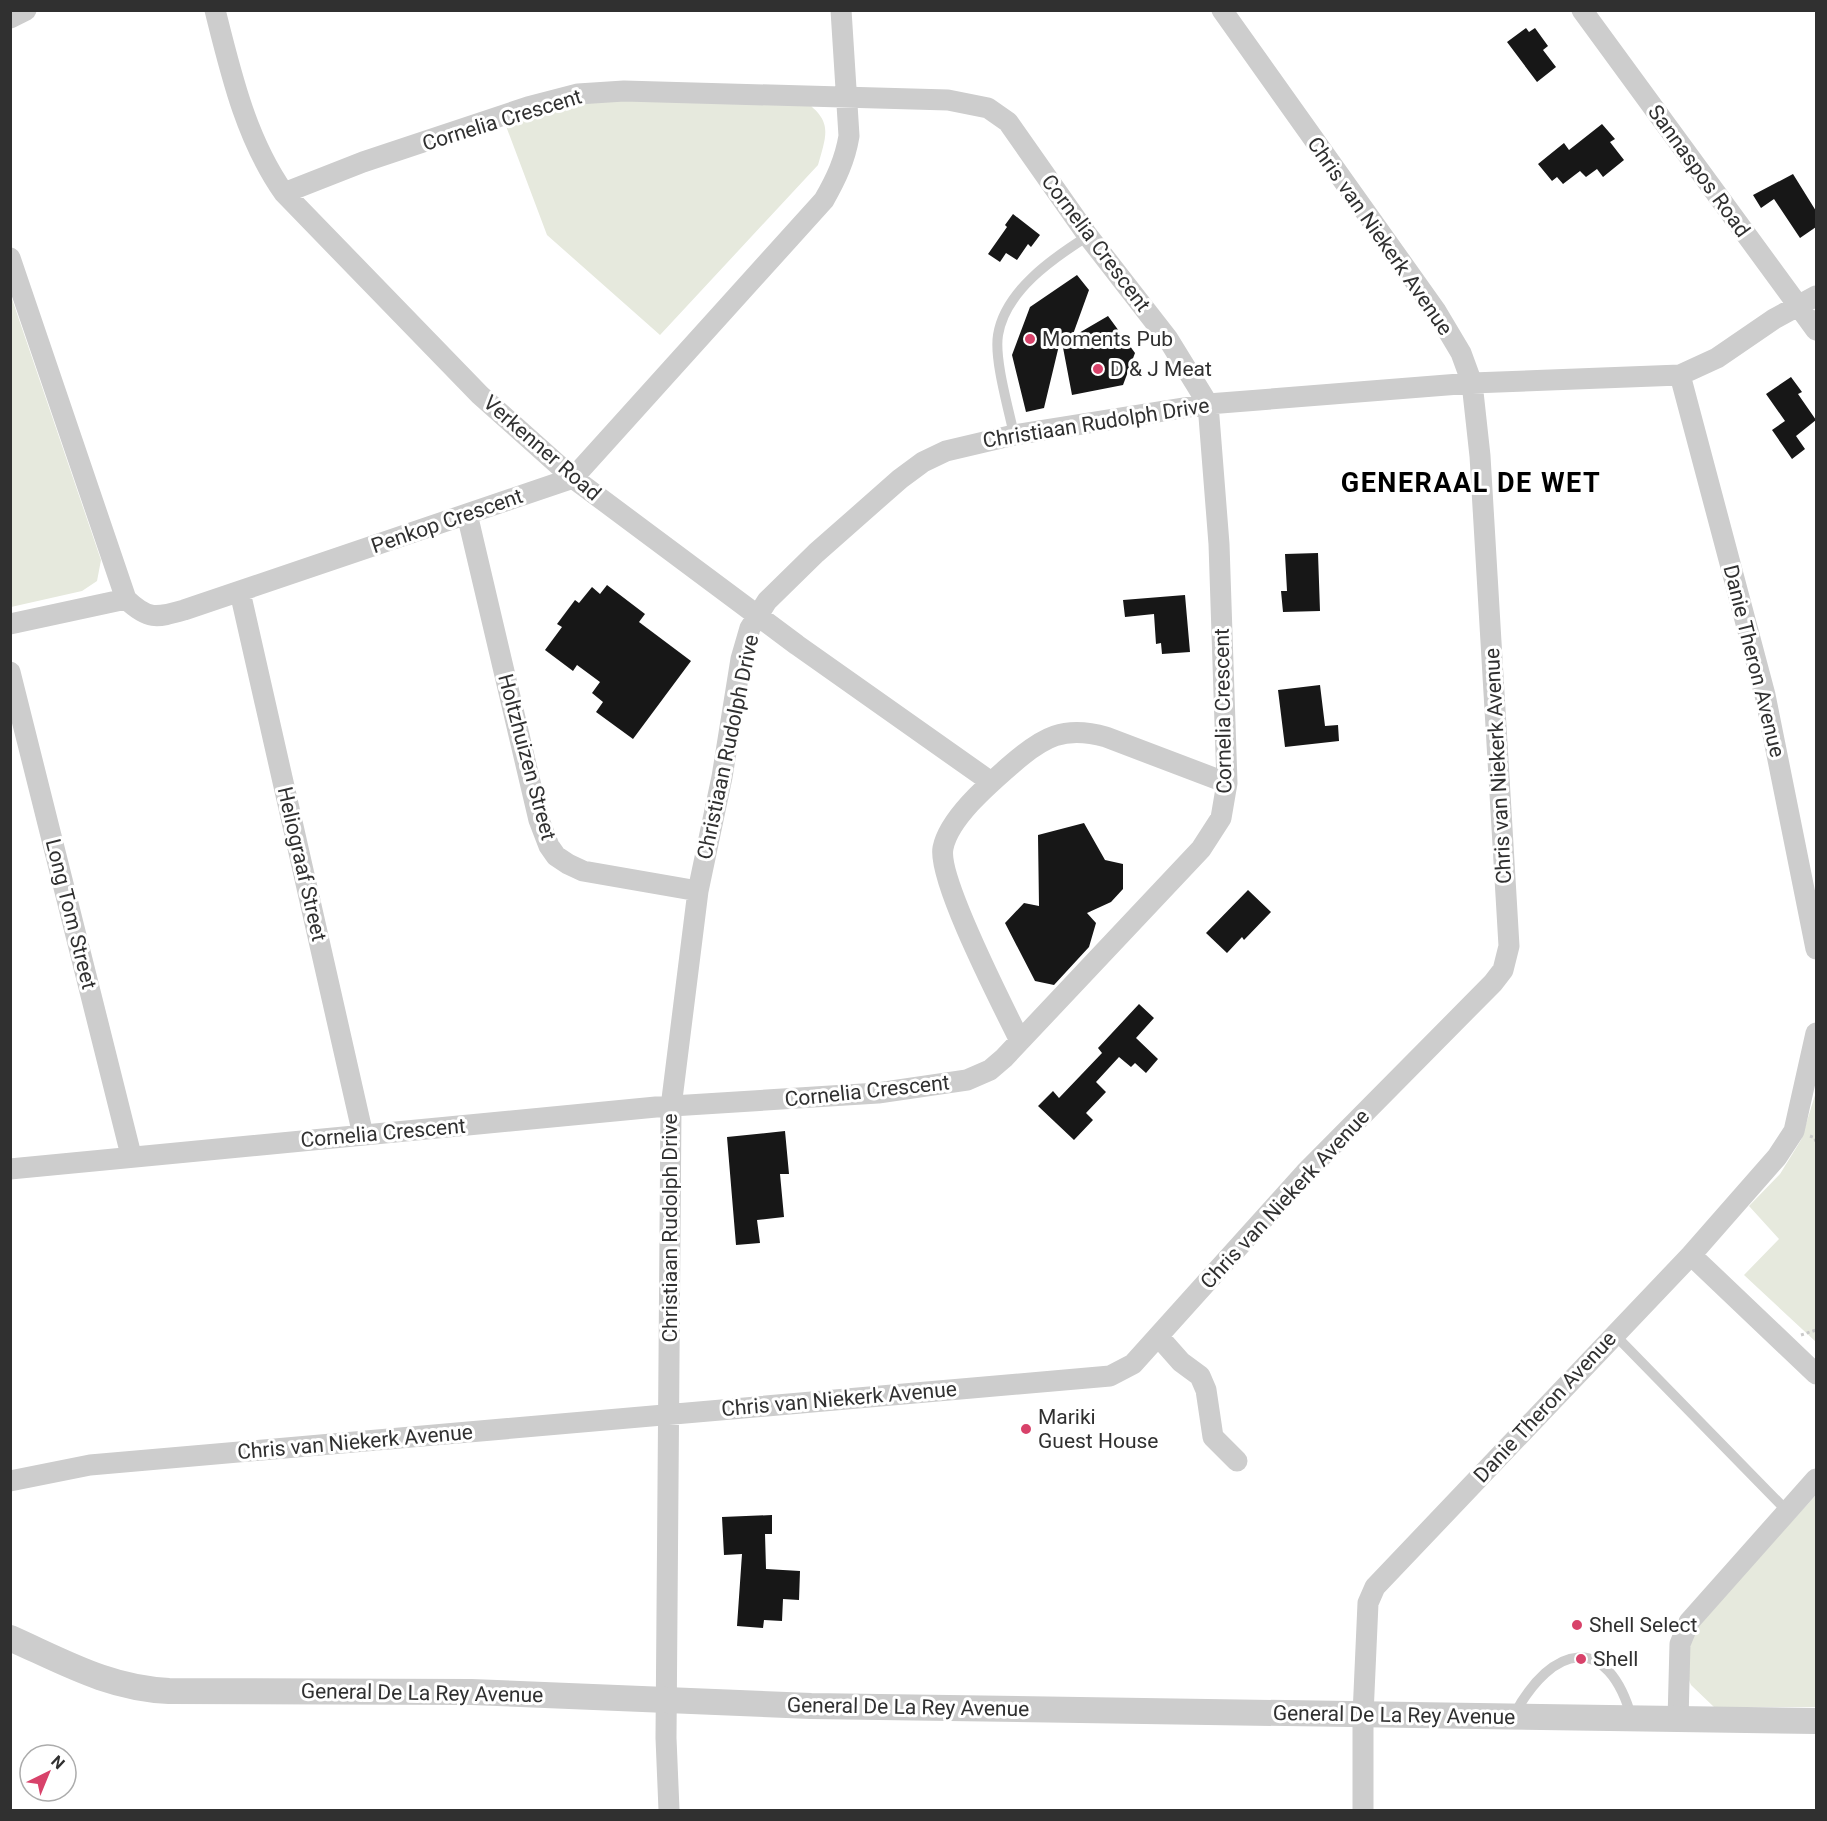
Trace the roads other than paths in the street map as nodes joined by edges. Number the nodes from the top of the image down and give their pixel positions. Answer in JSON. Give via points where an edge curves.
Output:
{"nodes":[{"id":1,"x":26,"y":10,"type":"edge"},
{"id":2,"x":214,"y":10,"type":"edge"},
{"id":3,"x":841,"y":10,"type":"edge"},
{"id":4,"x":1222,"y":10,"type":"edge"},
{"id":5,"x":1582,"y":10,"type":"edge"},
{"id":6,"x":10,"y":18,"type":"edge"},
{"id":7,"x":845,"y":97,"type":"junction"},
{"id":8,"x":284,"y":193,"type":"junction"},
{"id":9,"x":1088,"y":236,"type":"junction"},
{"id":10,"x":10,"y":258,"type":"edge"},
{"id":11,"x":1807,"y":300,"type":"edge"},
{"id":12,"x":1816,"y":330,"type":"edge"},
{"id":13,"x":1680,"y":375,"type":"junction"},
{"id":14,"x":1472,"y":383,"type":"junction"},
{"id":15,"x":1208,"y":404,"type":"junction"},
{"id":16,"x":1014,"y":435,"type":"junction"},
{"id":17,"x":573,"y":478,"type":"junction"},
{"id":18,"x":467,"y":514,"type":"junction"},
{"id":19,"x":240,"y":592,"type":"junction"},
{"id":20,"x":126,"y":599,"type":"junction"},
{"id":21,"x":757,"y":615,"type":"junction"},
{"id":22,"x":10,"y":624,"type":"edge"},
{"id":23,"x":10,"y":672,"type":"edge"},
{"id":24,"x":991,"y":782,"type":"junction"},
{"id":25,"x":1227,"y":783,"type":"junction"},
{"id":26,"x":698,"y":891,"type":"junction"},
{"id":27,"x":1816,"y":949,"type":"edge"},
{"id":28,"x":1816,"y":1033,"type":"edge"},
{"id":29,"x":1020,"y":1041,"type":"junction"},
{"id":30,"x":671,"y":1107,"type":"junction"},
{"id":31,"x":363,"y":1135,"type":"junction"},
{"id":32,"x":131,"y":1155,"type":"junction"},
{"id":33,"x":10,"y":1169,"type":"edge"},
{"id":34,"x":1691,"y":1255,"type":"junction"},
{"id":35,"x":1614,"y":1333,"type":"junction"},
{"id":36,"x":1158,"y":1336,"type":"junction"},
{"id":37,"x":1816,"y":1374,"type":"edge"},
{"id":38,"x":670,"y":1413,"type":"junction"},
{"id":39,"x":1237,"y":1461,"type":"dead end"},
{"id":40,"x":1816,"y":1479,"type":"edge"},
{"id":41,"x":10,"y":1481,"type":"edge"},
{"id":42,"x":1788,"y":1512,"type":"junction"},
{"id":43,"x":10,"y":1638,"type":"edge"},
{"id":44,"x":666,"y":1701,"type":"junction"},
{"id":45,"x":1363,"y":1715,"type":"junction"},
{"id":46,"x":1513,"y":1718,"type":"junction"},
{"id":47,"x":1632,"y":1719,"type":"junction"},
{"id":48,"x":1678,"y":1720,"type":"junction"},
{"id":49,"x":1816,"y":1721,"type":"edge"},
{"id":50,"x":669,"y":1810,"type":"edge"},
{"id":51,"x":1363,"y":1810,"type":"edge"}],
"edges":[{"from":1,"to":6,"type":"street"},
{"from":2,"to":8,"type":"street","name":"Verkenner Road","via":[[242,109],[270,174]]},
{"from":3,"to":7,"type":"street","name":"Penkop Crescent"},
{"from":4,"to":14,"type":"street","name":"Chris van Niekerk Avenue","via":[[1436,310],[1461,353]]},
{"from":5,"to":11,"type":"street","name":"Sannaspos Road"},
{"from":7,"to":8,"type":"street","name":"Cornelia Crescent","via":[[624,90],[578,94],[363,162]]},
{"from":7,"to":9,"type":"street","name":"Cornelia Crescent","via":[[948,100],[988,108],[1008,122]]},
{"from":7,"to":17,"type":"street","name":"Penkop Crescent","via":[[849,136],[846,154],[824,200]]},
{"from":8,"to":17,"type":"street","name":"Verkenner Road","via":[[480,395]]},
{"from":9,"to":15,"type":"street","name":"Cornelia Crescent","via":[[1168,339]]},
{"from":9,"to":16,"type":"lane","via":[[1026,285],[1006,314],[998,336]]},
{"from":10,"to":20,"type":"street"},
{"from":11,"to":12,"type":"street","name":"Sannaspos Road"},
{"from":11,"to":13,"type":"street","name":"Christiaan Rudolph Drive","via":[[1717,358]]},
{"from":13,"to":14,"type":"street","name":"Christiaan Rudolph Drive"},
{"from":13,"to":27,"type":"street","name":"Danie Theron Avenue","via":[[1765,695]]},
{"from":14,"to":15,"type":"street","name":"Christiaan Rudolph Drive"},
{"from":14,"to":36,"type":"street","name":"Chris van Niekerk Avenue","via":[[1500,766],[1508,958],[1493,983],[1305,1173]]},
{"from":15,"to":16,"type":"street","name":"Christiaan Rudolph Drive"},
{"from":15,"to":25,"type":"street","name":"Cornelia Crescent","via":[[1219,544]]},
{"from":16,"to":21,"type":"street","name":"Christiaan Rudolph Drive","via":[[946,450],[923,462],[809,560]]},
{"from":17,"to":18,"type":"street","name":"Penkop Crescent"},
{"from":17,"to":21,"type":"street","name":"Verkenner Road"},
{"from":18,"to":19,"type":"street","name":"Penkop Crescent"},
{"from":18,"to":26,"type":"street","name":"Holtzhuizen Street","via":[[534,798],[549,846],[568,864],[583,871]]},
{"from":19,"to":20,"type":"street","name":"Penkop Crescent","via":[[158,616],[141,613]]},
{"from":19,"to":31,"type":"street","name":"Heliograaf Street"},
{"from":20,"to":22,"type":"street"},
{"from":21,"to":24,"type":"street","name":"Verkenner Road"},
{"from":21,"to":26,"type":"street","name":"Christiaan Rudolph Drive","via":[[741,658]]},
{"from":23,"to":32,"type":"street","name":"Long Tom Street"},
{"from":24,"to":25,"type":"street","via":[[1048,737],[1076,732],[1106,737]]},
{"from":24,"to":29,"type":"street","via":[[949,832],[943,862],[958,909]]},
{"from":25,"to":29,"type":"street","name":"Cornelia Crescent","via":[[1221,818],[1210,838]]},
{"from":26,"to":30,"type":"street","name":"Christiaan Rudolph Drive"},
{"from":28,"to":34,"type":"street","name":"Danie Theron Avenue","via":[[1794,1131],[1777,1157]]},
{"from":29,"to":30,"type":"street","name":"Cornelia Crescent","via":[[990,1070],[952,1083],[878,1093]]},
{"from":30,"to":31,"type":"street","name":"Cornelia Crescent"},
{"from":30,"to":38,"type":"street","name":"Christiaan Rudolph Drive"},
{"from":31,"to":32,"type":"street","name":"Cornelia Crescent"},
{"from":32,"to":33,"type":"street","name":"Cornelia Crescent"},
{"from":34,"to":35,"type":"street","name":"Danie Theron Avenue"},
{"from":34,"to":37,"type":"street"},
{"from":35,"to":42,"type":"lane"},
{"from":35,"to":45,"type":"street","name":"Danie Theron Avenue","via":[[1375,1587],[1368,1603]]},
{"from":36,"to":38,"type":"street","name":"Chris van Niekerk Avenue","via":[[1134,1364],[1110,1376]]},
{"from":36,"to":39,"type":"street","via":[[1200,1376],[1213,1437]]},
{"from":38,"to":41,"type":"street","name":"Chris van Niekerk Avenue","via":[[90,1465]]},
{"from":38,"to":44,"type":"street","name":"Christiaan Rudolph Drive"},
{"from":40,"to":42,"type":"street"},
{"from":42,"to":48,"type":"street","via":[[1689,1622],[1680,1644]]},
{"from":43,"to":44,"type":"street","name":"General De La Rey Avenue","via":[[135,1689],[471,1692]]},
{"from":44,"to":45,"type":"street","name":"General De La Rey Avenue"},
{"from":44,"to":50,"type":"street","name":"Christiaan Rudolph Drive"},
{"from":45,"to":46,"type":"street","name":"General De La Rey Avenue"},
{"from":45,"to":51,"type":"street","name":"Danie Theron Avenue"},
{"from":46,"to":47,"type":"street","name":"General De La Rey Avenue"},
{"from":46,"to":47,"type":"lane","via":[[1526,1692],[1538,1680],[1564,1661],[1588,1656],[1607,1668],[1627,1700]]},
{"from":47,"to":48,"type":"street","name":"General De La Rey Avenue"},
{"from":48,"to":49,"type":"street","name":"General De La Rey Avenue"}]}
